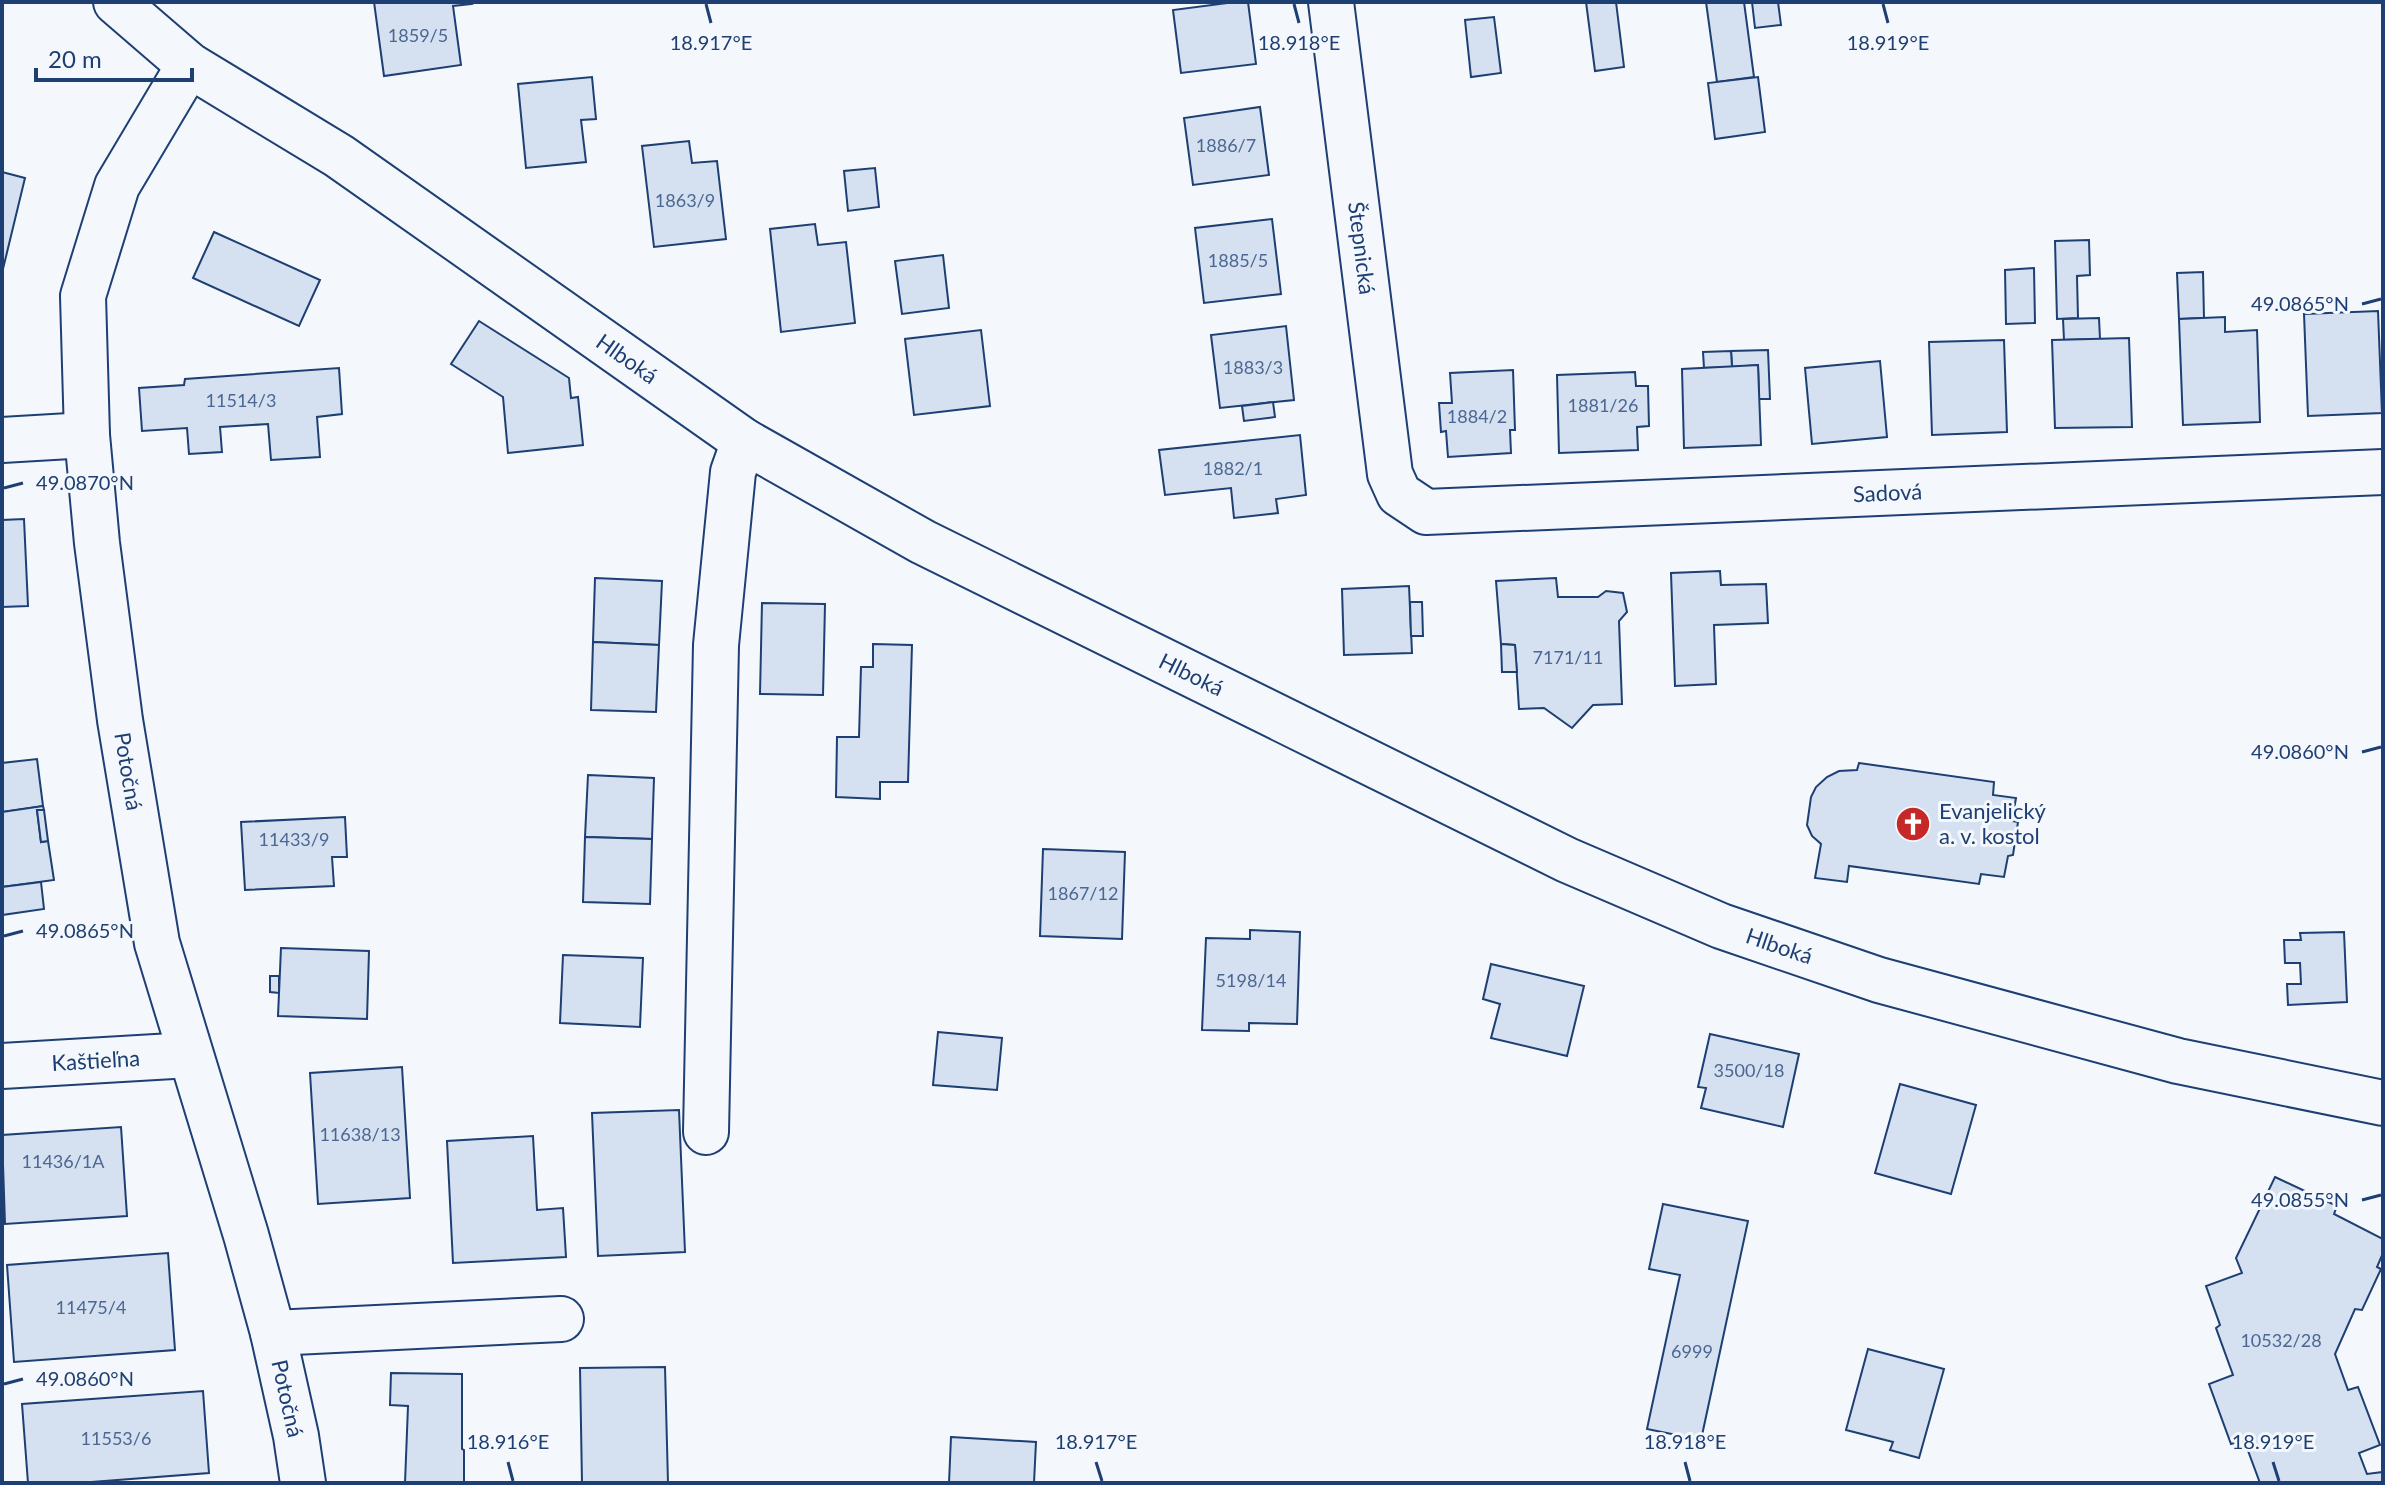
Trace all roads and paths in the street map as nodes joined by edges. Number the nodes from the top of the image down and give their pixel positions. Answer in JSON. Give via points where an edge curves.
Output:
{"nodes":[{"id":1,"x":116,"y":2,"type":"edge"},
{"id":2,"x":1331,"y":2,"type":"edge"},
{"id":3,"x":189,"y":65,"type":"junction"},
{"id":4,"x":87,"y":435,"type":"junction"},
{"id":5,"x":2,"y":440,"type":"edge"},
{"id":6,"x":744,"y":441,"type":"junction"},
{"id":7,"x":2383,"y":472,"type":"edge"},
{"id":8,"x":1399,"y":494,"type":"joint"},
{"id":9,"x":190,"y":1055,"type":"junction"},
{"id":10,"x":2,"y":1066,"type":"edge"},
{"id":11,"x":2383,"y":1103,"type":"edge"},
{"id":12,"x":706,"y":1132,"type":"dead end"},
{"id":13,"x":561,"y":1319,"type":"dead end"},
{"id":14,"x":273,"y":1333,"type":"junction"},
{"id":15,"x":303,"y":1483,"type":"edge"}],
"edges":[{"from":1,"to":3,"type":"street","name":"Hlboká"},
{"from":2,"to":8,"type":"street","name":"Štepnická","via":[[1390,474]]},
{"from":3,"to":4,"type":"street","name":"Potočná","via":[[117,186],[83,296]]},
{"from":3,"to":6,"type":"street","name":"Hlboká","via":[[339,156]]},
{"from":4,"to":5,"type":"street"},
{"from":4,"to":9,"type":"street","name":"Potočná","via":[[122,735],[157,943]]},
{"from":6,"to":11,"type":"street","name":"Hlboká","via":[[923,542],[1303,731],[1567,860],[1721,926],[1879,980],[2178,1061]]},
{"from":6,"to":12,"type":"street","via":[[733,472],[716,645]]},
{"from":7,"to":8,"type":"street","name":"Sadová","via":[[1426,512]]},
{"from":9,"to":10,"type":"street","name":"Kaštieľna"},
{"from":9,"to":14,"type":"street","name":"Potočná"},
{"from":13,"to":14,"type":"street"},
{"from":14,"to":15,"type":"street","name":"Potočná"}]}
